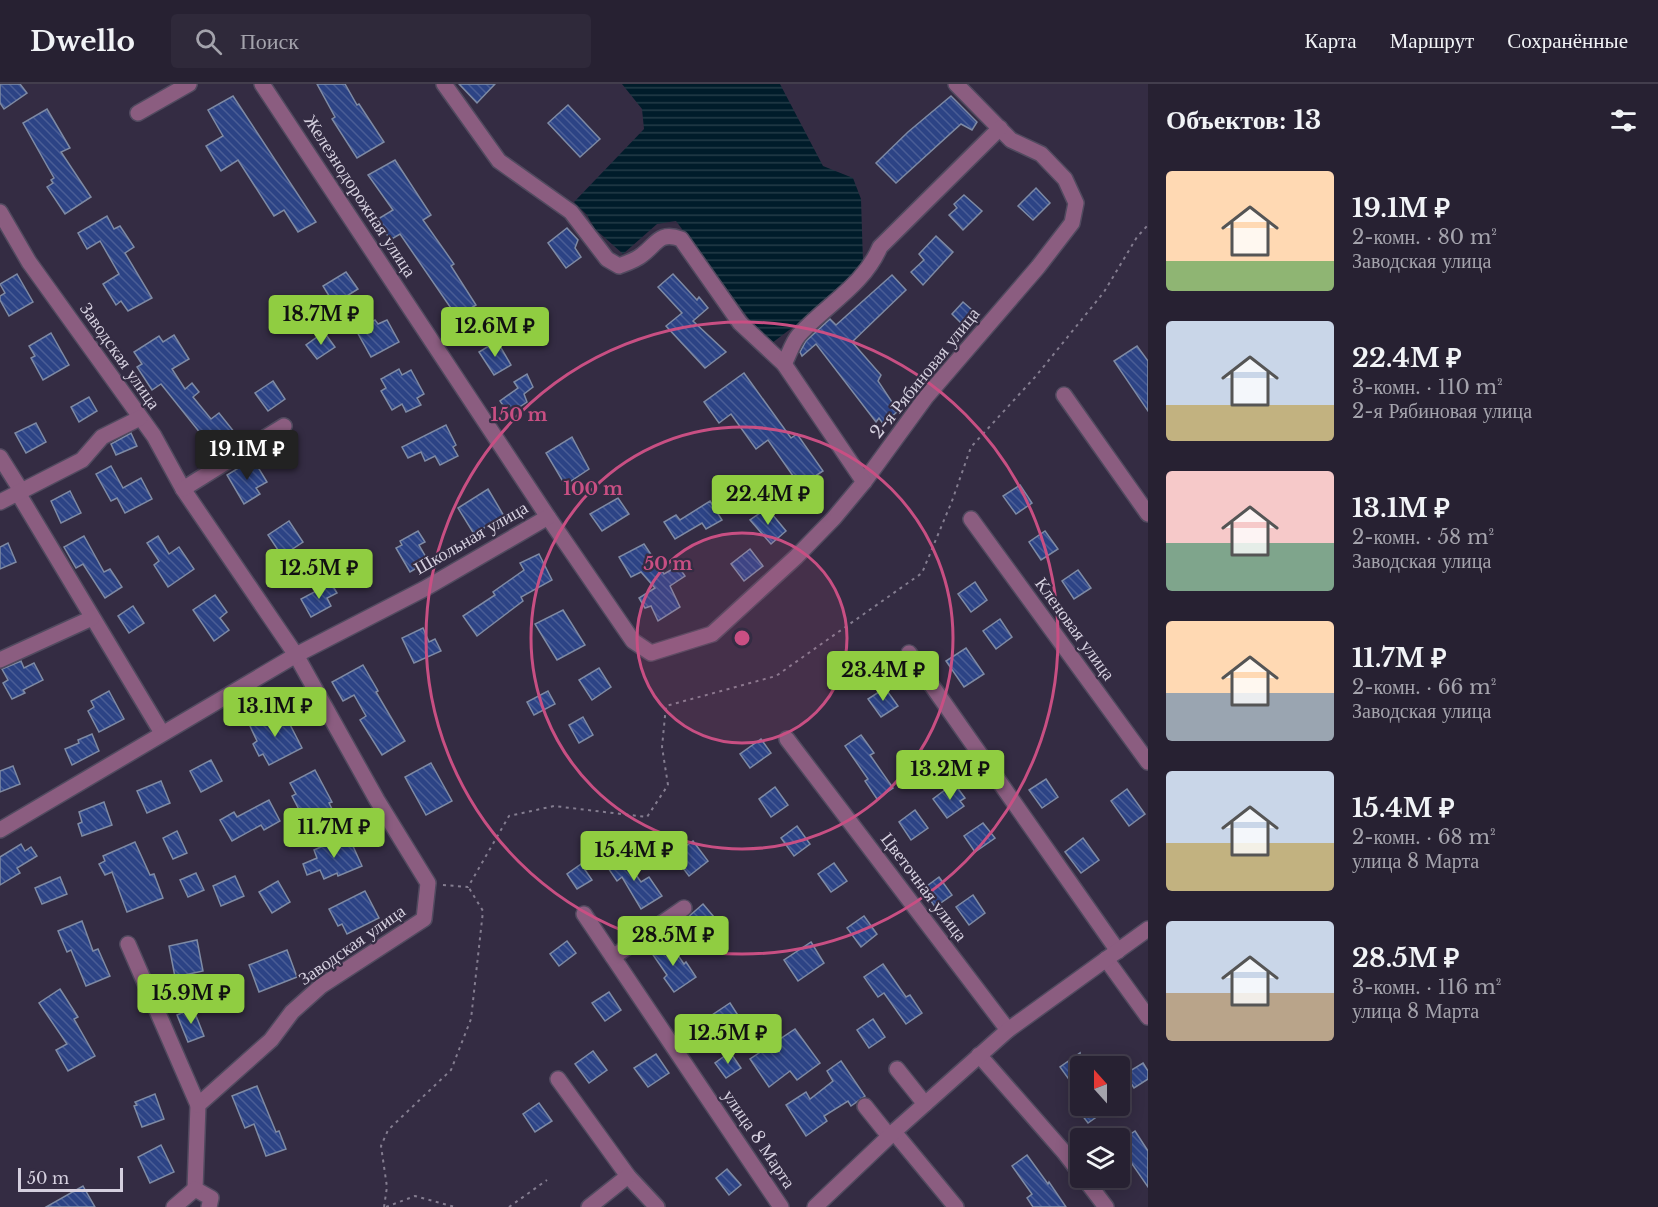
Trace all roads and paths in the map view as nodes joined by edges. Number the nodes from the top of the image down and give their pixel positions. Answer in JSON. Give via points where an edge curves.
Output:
{"nodes":[{"id":1,"x":189,"y":84,"type":"edge"},
{"id":2,"x":262,"y":84,"type":"edge"},
{"id":3,"x":444,"y":84,"type":"edge"},
{"id":4,"x":956,"y":84,"type":"edge"},
{"id":5,"x":138,"y":113,"type":"dead end"},
{"id":6,"x":1000,"y":128,"type":"junction"},
{"id":7,"x":0,"y":212,"type":"edge"},
{"id":8,"x":1148,"y":225,"type":"edge"},
{"id":9,"x":784,"y":364,"type":"junction"},
{"id":10,"x":1064,"y":395,"type":"dead end"},
{"id":11,"x":140,"y":418,"type":"junction"},
{"id":12,"x":285,"y":426,"type":"dead end"},
{"id":13,"x":0,"y":457,"type":"edge"},
{"id":14,"x":864,"y":482,"type":"junction"},
{"id":15,"x":183,"y":489,"type":"junction"},
{"id":16,"x":20,"y":493,"type":"junction"},
{"id":17,"x":0,"y":502,"type":"edge"},
{"id":18,"x":1148,"y":514,"type":"edge"},
{"id":19,"x":548,"y":517,"type":"junction"},
{"id":20,"x":970,"y":519,"type":"dead end"},
{"id":21,"x":92,"y":618,"type":"junction"},
{"id":22,"x":651,"y":653,"type":"joint"},
{"id":23,"x":909,"y":653,"type":"dead end"},
{"id":24,"x":296,"y":655,"type":"junction"},
{"id":25,"x":0,"y":660,"type":"edge"},
{"id":26,"x":162,"y":733,"type":"junction"},
{"id":27,"x":787,"y":739,"type":"dead end"},
{"id":28,"x":1148,"y":762,"type":"edge"},
{"id":29,"x":0,"y":830,"type":"edge"},
{"id":30,"x":428,"y":884,"type":"junction"},
{"id":31,"x":468,"y":887,"type":"junction"},
{"id":32,"x":684,"y":908,"type":"dead end"},
{"id":33,"x":584,"y":914,"type":"dead end"},
{"id":34,"x":1148,"y":929,"type":"edge"},
{"id":35,"x":128,"y":944,"type":"dead end"},
{"id":36,"x":1112,"y":955,"type":"junction"},
{"id":37,"x":613,"y":957,"type":"junction"},
{"id":38,"x":1148,"y":1017,"type":"edge"},
{"id":39,"x":1008,"y":1030,"type":"junction"},
{"id":40,"x":979,"y":1056,"type":"junction"},
{"id":41,"x":897,"y":1069,"type":"dead end"},
{"id":42,"x":558,"y":1079,"type":"dead end"},
{"id":43,"x":925,"y":1104,"type":"junction"},
{"id":44,"x":198,"y":1105,"type":"junction"},
{"id":45,"x":865,"y":1106,"type":"dead end"},
{"id":46,"x":892,"y":1134,"type":"junction"},
{"id":47,"x":1070,"y":1160,"type":"edge"},
{"id":48,"x":628,"y":1176,"type":"junction"},
{"id":49,"x":547,"y":1180,"type":"dead end"},
{"id":50,"x":1091,"y":1188,"type":"edge"},
{"id":51,"x":195,"y":1190,"type":"junction"},
{"id":52,"x":174,"y":1207,"type":"edge"},
{"id":53,"x":209,"y":1207,"type":"edge"},
{"id":54,"x":385,"y":1207,"type":"edge"},
{"id":55,"x":454,"y":1207,"type":"edge"},
{"id":56,"x":509,"y":1207,"type":"edge"},
{"id":57,"x":589,"y":1207,"type":"edge"},
{"id":58,"x":657,"y":1207,"type":"edge"},
{"id":59,"x":781,"y":1207,"type":"edge"},
{"id":60,"x":815,"y":1207,"type":"edge"},
{"id":61,"x":956,"y":1207,"type":"edge"},
{"id":62,"x":1106,"y":1207,"type":"edge"}],
"edges":[{"from":1,"to":5,"type":"street"},
{"from":2,"to":19,"type":"street","name":"Железнодорожная улица"},
{"from":3,"to":9,"type":"street","via":[[499,161],[571,212],[607,259],[620,266],[641,256],[659,238],[681,239],[740,323]]},
{"from":4,"to":6,"type":"street","name":"2-я Рябиновая улица"},
{"from":6,"to":9,"type":"street","via":[[880,247],[873,263],[798,337]]},
{"from":6,"to":14,"type":"street","name":"2-я Рябиновая улица","via":[[1011,140],[1041,154],[1065,179],[1076,203],[1072,223],[926,397]]},
{"from":7,"to":11,"type":"street","name":"Заводская улица","via":[[29,262]]},
{"from":8,"to":31,"type":"path","via":[[1104,292],[1036,376],[971,447],[922,573],[776,676],[666,706],[662,747],[668,785],[647,817],[554,807],[509,816]]},
{"from":9,"to":14,"type":"street"},
{"from":10,"to":18,"type":"street"},
{"from":11,"to":15,"type":"street","name":"Заводская улица"},
{"from":11,"to":16,"type":"street","via":[[102,437],[82,460]]},
{"from":12,"to":15,"type":"street"},
{"from":13,"to":16,"type":"street"},
{"from":14,"to":22,"type":"street","name":"2-я Рябиновая улица","via":[[796,557],[712,634]]},
{"from":15,"to":24,"type":"street","name":"Заводская улица"},
{"from":16,"to":17,"type":"street"},
{"from":16,"to":21,"type":"street"},
{"from":19,"to":22,"type":"street","name":"Железнодорожная улица","via":[[633,641]]},
{"from":19,"to":24,"type":"street","name":"Школьная улица","via":[[424,589]]},
{"from":20,"to":28,"type":"street","name":"Кленовая улица"},
{"from":21,"to":25,"type":"street"},
{"from":21,"to":26,"type":"street"},
{"from":23,"to":36,"type":"street"},
{"from":24,"to":26,"type":"street","name":"Школьная улица"},
{"from":24,"to":30,"type":"street","name":"Заводская улица"},
{"from":26,"to":29,"type":"street","name":"Школьная улица"},
{"from":27,"to":39,"type":"street","name":"Цветочная улица"},
{"from":30,"to":31,"type":"path"},
{"from":30,"to":44,"type":"street","name":"Заводская улица","via":[[424,919],[321,986],[292,1012],[271,1040]]},
{"from":31,"to":54,"type":"path","via":[[483,911],[471,1019],[451,1070],[388,1130],[381,1146],[387,1187]]},
{"from":32,"to":37,"type":"street"},
{"from":33,"to":37,"type":"street","name":"улица 8 Марта"},
{"from":34,"to":36,"type":"street"},
{"from":35,"to":44,"type":"street"},
{"from":36,"to":38,"type":"street"},
{"from":36,"to":39,"type":"street"},
{"from":37,"to":59,"type":"street","name":"улица 8 Марта"},
{"from":39,"to":40,"type":"street"},
{"from":40,"to":43,"type":"street"},
{"from":40,"to":47,"type":"street"},
{"from":41,"to":43,"type":"street"},
{"from":42,"to":48,"type":"street"},
{"from":43,"to":46,"type":"street"},
{"from":44,"to":51,"type":"street"},
{"from":45,"to":46,"type":"street"},
{"from":46,"to":60,"type":"street"},
{"from":46,"to":61,"type":"street"},
{"from":48,"to":57,"type":"street"},
{"from":48,"to":58,"type":"street"},
{"from":49,"to":56,"type":"path"},
{"from":50,"to":62,"type":"street"},
{"from":51,"to":52,"type":"street"},
{"from":51,"to":53,"type":"street","via":[[211,1198]]},
{"from":54,"to":55,"type":"path","via":[[415,1196]]}]}
